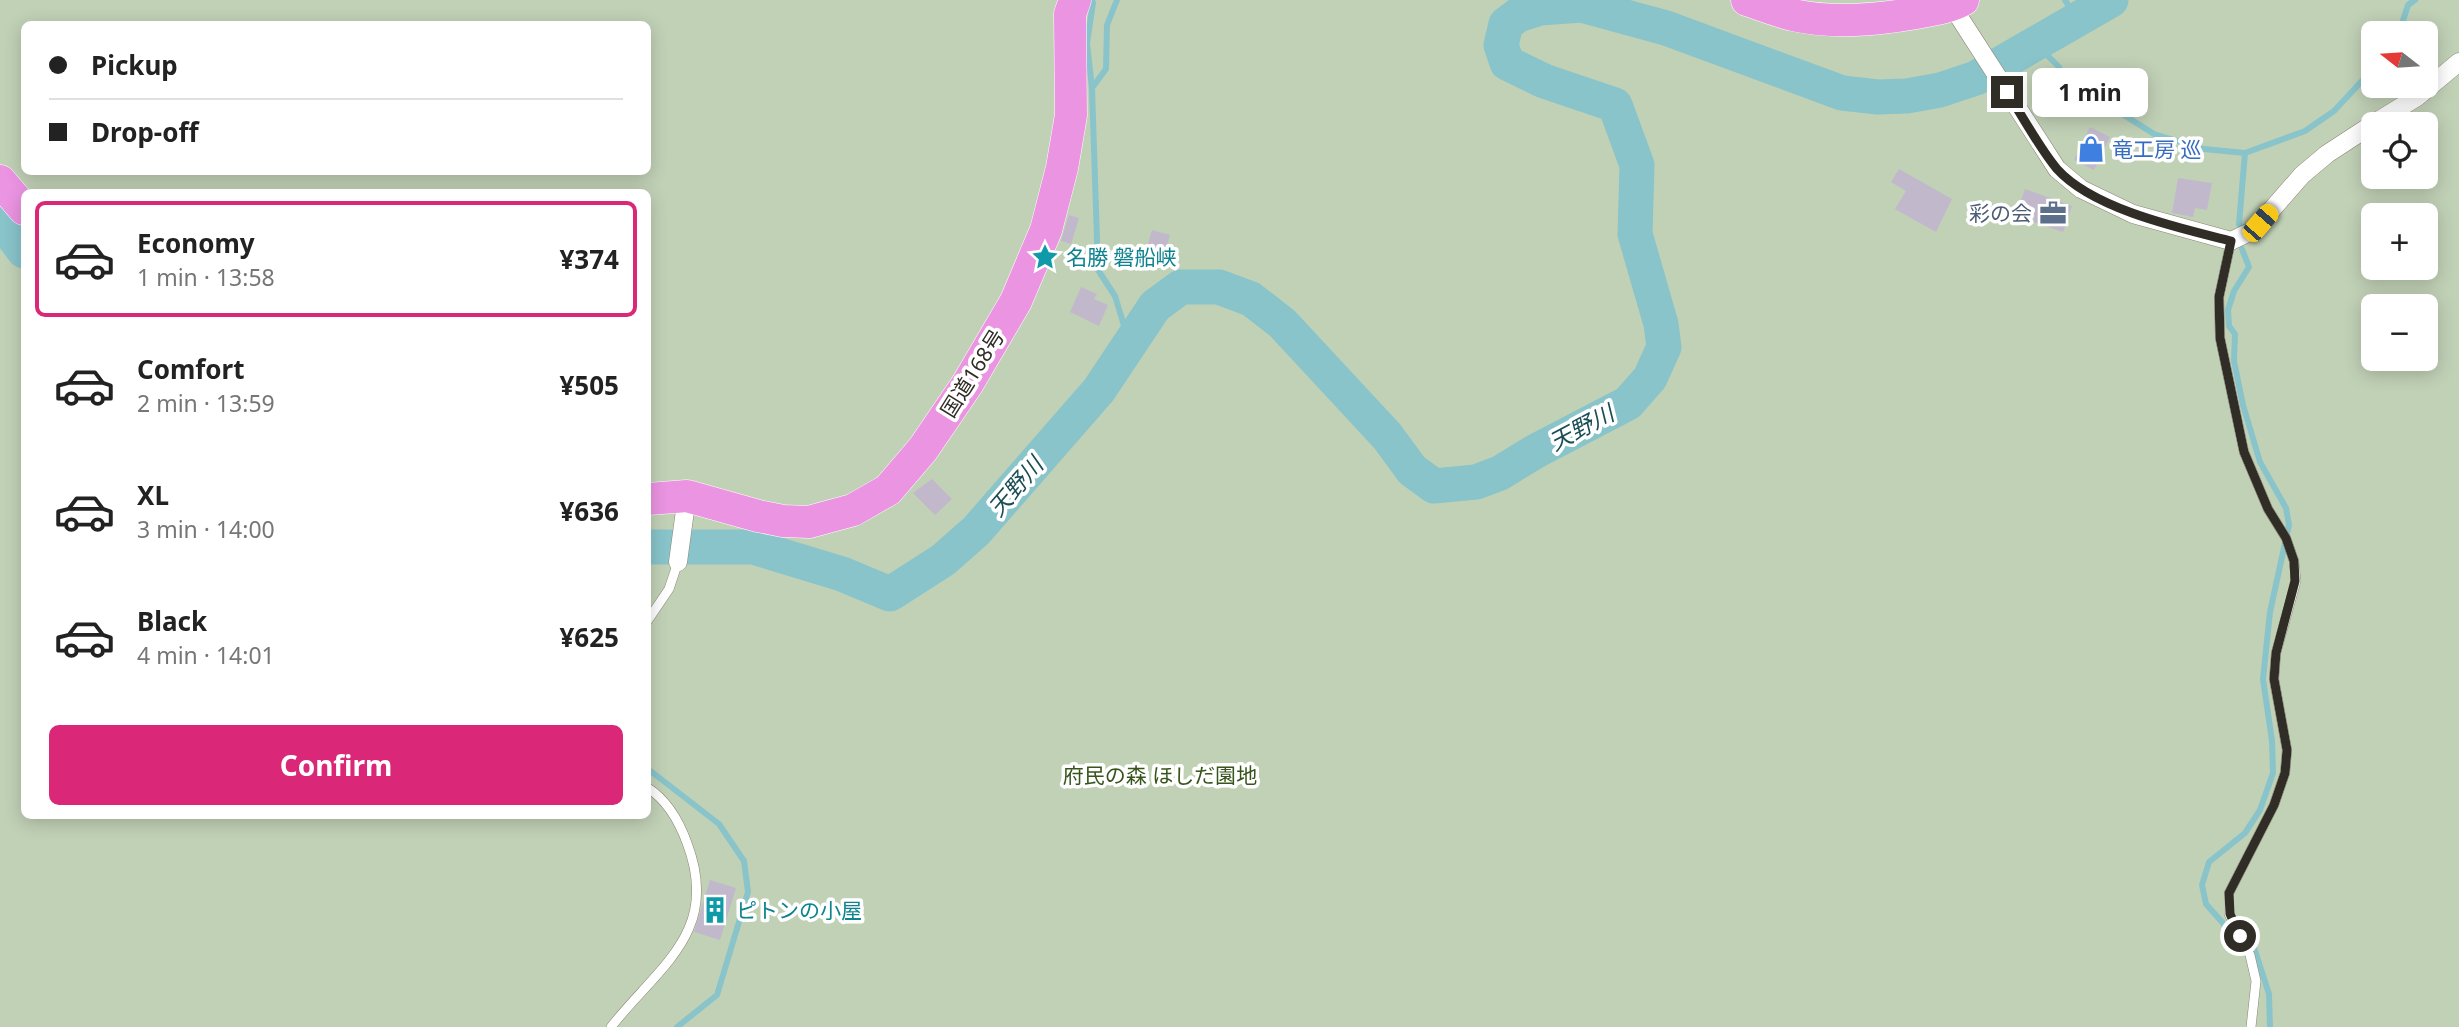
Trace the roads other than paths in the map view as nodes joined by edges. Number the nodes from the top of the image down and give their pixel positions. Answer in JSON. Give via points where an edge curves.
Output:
{"nodes":[{"id":1,"x":1075,"y":0,"type":"edge"},
{"id":2,"x":1747,"y":0,"type":"edge"},
{"id":3,"x":1955,"y":2,"type":"edge"},
{"id":4,"x":2459,"y":62,"type":"edge"},
{"id":5,"x":2393,"y":112,"type":"edge"},
{"id":6,"x":2361,"y":132,"type":"edge"},
{"id":7,"x":0,"y":181,"type":"edge"},
{"id":8,"x":21,"y":206,"type":"edge"},
{"id":9,"x":2231,"y":241,"type":"junction"},
{"id":10,"x":651,"y":499,"type":"edge"},
{"id":11,"x":686,"y":505,"type":"junction"},
{"id":12,"x":678,"y":562,"type":"joint"},
{"id":13,"x":651,"y":616,"type":"edge"},
{"id":14,"x":651,"y":790,"type":"edge"},
{"id":15,"x":611,"y":1027,"type":"edge"},
{"id":16,"x":2251,"y":1027,"type":"edge"}],
"edges":[{"from":1,"to":11,"type":"highway","name":"国道168号","via":[[1070,14],[1071,115],[1046,230],[1016,301],[923,449],[888,490],[853,510],[809,522]]},
{"from":2,"to":3,"type":"highway","via":[[1793,15],[1840,20],[1883,19]]},
{"from":3,"to":9,"type":"street","via":[[2057,169],[2081,189],[2133,214]]},
{"from":4,"to":5,"type":"street"},
{"from":6,"to":9,"type":"street","via":[[2302,175],[2254,230]]},
{"from":7,"to":8,"type":"highway"},
{"from":9,"to":16,"type":"lane","via":[[2219,297],[2220,338],[2244,452],[2286,538],[2295,581],[2274,679],[2287,750],[2285,773],[2274,805],[2229,893],[2230,914],[2250,955],[2256,981]]},
{"from":10,"to":11,"type":"highway","name":"国道168号"},
{"from":11,"to":12,"type":"street"},
{"from":12,"to":13,"type":"lane","via":[[669,589]]},
{"from":14,"to":15,"type":"lane","via":[[680,824],[698,880],[696,902],[683,944]]}]}
